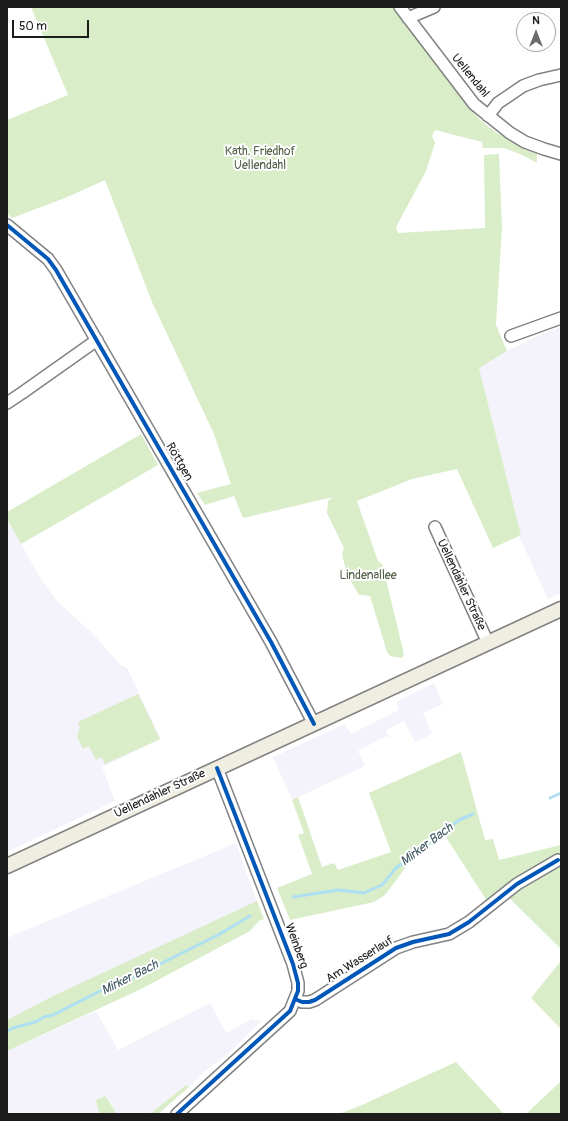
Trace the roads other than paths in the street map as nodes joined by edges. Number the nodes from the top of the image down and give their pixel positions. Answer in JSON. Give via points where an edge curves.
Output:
{"nodes":[{"id":1,"x":400,"y":7,"type":"edge"},
{"id":2,"x":434,"y":7,"type":"edge"},
{"id":3,"x":408,"y":18,"type":"junction"},
{"id":4,"x":561,"y":75,"type":"edge"},
{"id":5,"x":488,"y":116,"type":"junction"},
{"id":6,"x":561,"y":154,"type":"edge"},
{"id":7,"x":9,"y":232,"type":"edge"},
{"id":8,"x":561,"y":318,"type":"edge"},
{"id":9,"x":511,"y":336,"type":"dead end"},
{"id":10,"x":97,"y":340,"type":"junction"},
{"id":11,"x":7,"y":403,"type":"edge"},
{"id":12,"x":434,"y":527,"type":"dead end"},
{"id":13,"x":561,"y":609,"type":"edge"},
{"id":14,"x":488,"y":643,"type":"junction"},
{"id":15,"x":314,"y":724,"type":"junction"},
{"id":16,"x":217,"y":768,"type":"junction"},
{"id":17,"x":558,"y":860,"type":"dead end"},
{"id":18,"x":7,"y":866,"type":"edge"},
{"id":19,"x":296,"y":999,"type":"junction"},
{"id":20,"x":177,"y":1114,"type":"edge"}],
"edges":[{"from":1,"to":3,"type":"street","name":"Uellendahl"},
{"from":2,"to":3,"type":"street"},
{"from":3,"to":5,"type":"street","name":"Uellendahl","via":[[474,104]]},
{"from":4,"to":5,"type":"street","via":[[517,89],[498,103]]},
{"from":5,"to":6,"type":"street","name":"Uellendahl","via":[[525,142]]},
{"from":7,"to":10,"type":"street","name":"Röttgen","via":[[48,259]]},
{"from":8,"to":9,"type":"street"},
{"from":10,"to":11,"type":"street"},
{"from":10,"to":15,"type":"street","name":"Röttgen","via":[[271,642]]},
{"from":12,"to":14,"type":"street","name":"Uellendahler Straße"},
{"from":13,"to":14,"type":"main road","name":"Uellendahler Straße"},
{"from":14,"to":15,"type":"main road","name":"Uellendahler Straße"},
{"from":15,"to":16,"type":"main road","name":"Uellendahler Straße"},
{"from":16,"to":18,"type":"main road","name":"Uellendahler Straße"},
{"from":16,"to":19,"type":"street","name":"Weinberg","via":[[293,964],[298,983]]},
{"from":17,"to":19,"type":"street","name":"Am Wasserlauf","via":[[517,884],[469,922],[449,934],[396,948],[315,1000],[302,1002]]},
{"from":19,"to":20,"type":"street","via":[[290,1011]]}]}
